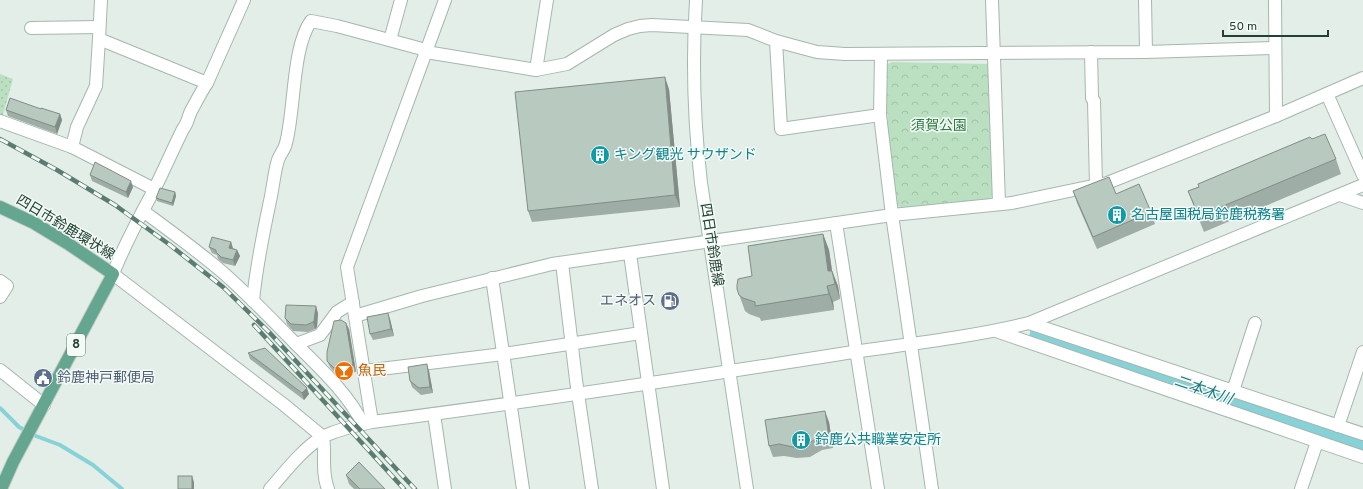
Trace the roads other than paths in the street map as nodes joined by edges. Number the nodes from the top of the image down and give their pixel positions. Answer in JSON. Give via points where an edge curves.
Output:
{"nodes":[{"id":1,"x":102,"y":0,"type":"edge"},
{"id":2,"x":244,"y":0,"type":"edge"},
{"id":3,"x":401,"y":0,"type":"edge"},
{"id":4,"x":445,"y":0,"type":"edge"},
{"id":5,"x":547,"y":0,"type":"edge"},
{"id":6,"x":696,"y":0,"type":"edge"},
{"id":7,"x":992,"y":0,"type":"edge"},
{"id":8,"x":1145,"y":0,"type":"edge"},
{"id":9,"x":1274,"y":0,"type":"edge"},
{"id":10,"x":694,"y":26,"type":"junction"},
{"id":11,"x":31,"y":28,"type":"dead end"},
{"id":12,"x":100,"y":33,"type":"junction"},
{"id":13,"x":390,"y":40,"type":"junction"},
{"id":14,"x":776,"y":42,"type":"junction"},
{"id":15,"x":1275,"y":48,"type":"junction"},
{"id":16,"x":426,"y":51,"type":"junction"},
{"id":17,"x":1091,"y":52,"type":"junction"},
{"id":18,"x":1146,"y":52,"type":"junction"},
{"id":19,"x":994,"y":54,"type":"junction"},
{"id":20,"x":881,"y":55,"type":"junction"},
{"id":21,"x":536,"y":70,"type":"junction"},
{"id":22,"x":1363,"y":78,"type":"edge"},
{"id":23,"x":207,"y":83,"type":"junction"},
{"id":24,"x":1327,"y":94,"type":"junction"},
{"id":25,"x":880,"y":114,"type":"junction"},
{"id":26,"x":1276,"y":116,"type":"junction"},
{"id":27,"x":0,"y":121,"type":"edge"},
{"id":28,"x":72,"y":147,"type":"junction"},
{"id":29,"x":1363,"y":175,"type":"edge"},
{"id":30,"x":1096,"y":185,"type":"junction"},
{"id":31,"x":1363,"y":185,"type":"edge"},
{"id":32,"x":154,"y":189,"type":"junction"},
{"id":33,"x":1340,"y":195,"type":"junction"},
{"id":34,"x":999,"y":203,"type":"junction"},
{"id":35,"x":1363,"y":203,"type":"edge"},
{"id":36,"x":0,"y":207,"type":"edge"},
{"id":37,"x":142,"y":211,"type":"junction"},
{"id":38,"x":892,"y":215,"type":"junction"},
{"id":39,"x":836,"y":223,"type":"junction"},
{"id":40,"x":710,"y":241,"type":"junction"},
{"id":41,"x":630,"y":254,"type":"junction"},
{"id":42,"x":562,"y":263,"type":"junction"},
{"id":43,"x":113,"y":274,"type":"junction"},
{"id":44,"x":492,"y":278,"type":"junction"},
{"id":45,"x":0,"y":281,"type":"edge"},
{"id":46,"x":0,"y":297,"type":"edge"},
{"id":47,"x":253,"y":301,"type":"junction"},
{"id":48,"x":353,"y":302,"type":"junction"},
{"id":49,"x":355,"y":316,"type":"junction"},
{"id":50,"x":1255,"y":323,"type":"dead end"},
{"id":51,"x":1029,"y":324,"type":"junction"},
{"id":52,"x":996,"y":331,"type":"junction"},
{"id":53,"x":641,"y":333,"type":"junction"},
{"id":54,"x":911,"y":343,"type":"junction"},
{"id":55,"x":296,"y":344,"type":"junction"},
{"id":56,"x":572,"y":344,"type":"junction"},
{"id":57,"x":857,"y":351,"type":"junction"},
{"id":58,"x":1363,"y":352,"type":"edge"},
{"id":59,"x":503,"y":354,"type":"junction"},
{"id":60,"x":0,"y":370,"type":"edge"},
{"id":61,"x":364,"y":371,"type":"junction"},
{"id":62,"x":730,"y":371,"type":"junction"},
{"id":63,"x":648,"y":383,"type":"junction"},
{"id":64,"x":1233,"y":391,"type":"junction"},
{"id":65,"x":578,"y":393,"type":"junction"},
{"id":66,"x":511,"y":403,"type":"junction"},
{"id":67,"x":41,"y":410,"type":"junction"},
{"id":68,"x":434,"y":414,"type":"junction"},
{"id":69,"x":367,"y":423,"type":"junction"},
{"id":70,"x":1338,"y":426,"type":"junction"},
{"id":71,"x":1363,"y":434,"type":"edge"},
{"id":72,"x":323,"y":437,"type":"junction"},
{"id":73,"x":1318,"y":442,"type":"junction"},
{"id":74,"x":1363,"y":457,"type":"edge"},
{"id":75,"x":275,"y":488,"type":"edge"},
{"id":76,"x":1,"y":489,"type":"edge"},
{"id":77,"x":328,"y":489,"type":"edge"},
{"id":78,"x":445,"y":489,"type":"edge"},
{"id":79,"x":522,"y":489,"type":"edge"},
{"id":80,"x":592,"y":489,"type":"edge"},
{"id":81,"x":663,"y":489,"type":"edge"},
{"id":82,"x":747,"y":489,"type":"edge"},
{"id":83,"x":878,"y":489,"type":"edge"},
{"id":84,"x":932,"y":489,"type":"edge"},
{"id":85,"x":1301,"y":489,"type":"edge"}],
"edges":[{"from":1,"to":12,"type":"street"},
{"from":2,"to":23,"type":"street"},
{"from":3,"to":13,"type":"street"},
{"from":4,"to":16,"type":"street"},
{"from":5,"to":21,"type":"street"},
{"from":6,"to":10,"type":"street","name":"四日市鈴鹿線"},
{"from":7,"to":19,"type":"street"},
{"from":8,"to":18,"type":"street"},
{"from":9,"to":15,"type":"street"},
{"from":10,"to":14,"type":"street","via":[[748,30]]},
{"from":10,"to":21,"type":"street","via":[[652,25],[628,29],[567,64]]},
{"from":10,"to":40,"type":"street","name":"四日市鈴鹿線","via":[[698,154]]},
{"from":11,"to":12,"type":"street"},
{"from":12,"to":23,"type":"street"},
{"from":12,"to":28,"type":"street","via":[[96,86],[77,127]]},
{"from":13,"to":16,"type":"street"},
{"from":13,"to":47,"type":"street","via":[[311,21],[306,28],[296,72],[286,145],[278,160]]},
{"from":14,"to":20,"type":"street","via":[[817,52]]},
{"from":14,"to":25,"type":"street","via":[[781,129]]},
{"from":15,"to":18,"type":"street"},
{"from":15,"to":26,"type":"street"},
{"from":16,"to":21,"type":"street"},
{"from":16,"to":48,"type":"street","via":[[347,267]]},
{"from":17,"to":18,"type":"street"},
{"from":17,"to":19,"type":"street"},
{"from":17,"to":30,"type":"street"},
{"from":19,"to":20,"type":"street"},
{"from":19,"to":34,"type":"street"},
{"from":20,"to":25,"type":"street"},
{"from":22,"to":24,"type":"street"},
{"from":23,"to":32,"type":"street","via":[[191,110],[187,124]]},
{"from":24,"to":26,"type":"street"},
{"from":24,"to":29,"type":"street"},
{"from":25,"to":38,"type":"street"},
{"from":26,"to":30,"type":"street","via":[[1107,183]]},
{"from":27,"to":28,"type":"street"},
{"from":28,"to":32,"type":"street"},
{"from":30,"to":34,"type":"street","via":[[1012,203]]},
{"from":31,"to":33,"type":"street"},
{"from":32,"to":37,"type":"street"},
{"from":33,"to":35,"type":"street"},
{"from":33,"to":51,"type":"street"},
{"from":34,"to":38,"type":"street"},
{"from":36,"to":43,"type":"main road","name":"四日市鈴鹿環状線","via":[[34,223]]},
{"from":37,"to":43,"type":"street"},
{"from":37,"to":47,"type":"street","via":[[197,251]]},
{"from":38,"to":39,"type":"street"},
{"from":38,"to":54,"type":"street"},
{"from":39,"to":40,"type":"street"},
{"from":39,"to":57,"type":"street"},
{"from":40,"to":41,"type":"street"},
{"from":40,"to":62,"type":"street","name":"四日市鈴鹿線"},
{"from":41,"to":42,"type":"street"},
{"from":41,"to":53,"type":"street"},
{"from":42,"to":44,"type":"street"},
{"from":42,"to":56,"type":"street"},
{"from":43,"to":67,"type":"main road","name":"四日市鈴鹿環状線","number":"8"},
{"from":43,"to":72,"type":"street"},
{"from":44,"to":49,"type":"street"},
{"from":44,"to":59,"type":"street"},
{"from":45,"to":46,"type":"street","via":[[7,286]]},
{"from":47,"to":55,"type":"street"},
{"from":48,"to":49,"type":"street"},
{"from":48,"to":55,"type":"street","via":[[337,312],[320,335]]},
{"from":49,"to":61,"type":"street"},
{"from":50,"to":64,"type":"street"},
{"from":51,"to":52,"type":"street"},
{"from":51,"to":64,"type":"street"},
{"from":52,"to":54,"type":"street"},
{"from":52,"to":73,"type":"street"},
{"from":53,"to":56,"type":"street"},
{"from":53,"to":63,"type":"street"},
{"from":54,"to":57,"type":"street"},
{"from":54,"to":84,"type":"street"},
{"from":55,"to":69,"type":"street"},
{"from":56,"to":59,"type":"street"},
{"from":56,"to":65,"type":"street"},
{"from":57,"to":62,"type":"street"},
{"from":57,"to":83,"type":"street"},
{"from":58,"to":70,"type":"street"},
{"from":59,"to":61,"type":"street"},
{"from":59,"to":66,"type":"street"},
{"from":60,"to":67,"type":"street"},
{"from":61,"to":69,"type":"street"},
{"from":62,"to":63,"type":"street"},
{"from":62,"to":82,"type":"street","name":"四日市鈴鹿線"},
{"from":63,"to":65,"type":"street"},
{"from":63,"to":81,"type":"street"},
{"from":64,"to":70,"type":"street"},
{"from":65,"to":66,"type":"street"},
{"from":65,"to":80,"type":"street"},
{"from":66,"to":68,"type":"street"},
{"from":66,"to":79,"type":"street"},
{"from":67,"to":76,"type":"main road","name":"四日市鈴鹿環状線","number":"8"},
{"from":68,"to":69,"type":"street"},
{"from":68,"to":78,"type":"street"},
{"from":69,"to":72,"type":"street"},
{"from":70,"to":71,"type":"street"},
{"from":72,"to":75,"type":"street","via":[[308,447]]},
{"from":72,"to":77,"type":"street","via":[[323,475]]},
{"from":73,"to":74,"type":"street"},
{"from":73,"to":85,"type":"street"}]}
